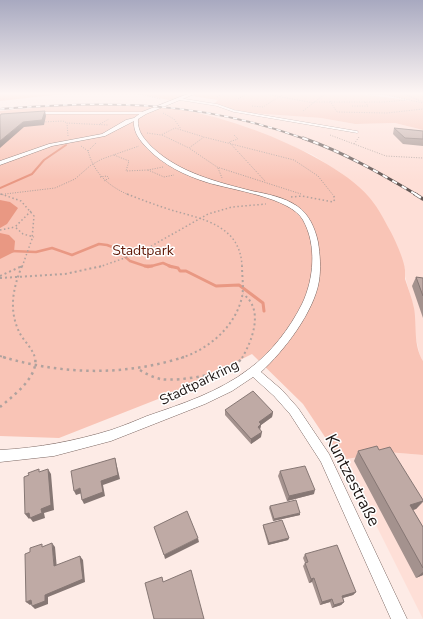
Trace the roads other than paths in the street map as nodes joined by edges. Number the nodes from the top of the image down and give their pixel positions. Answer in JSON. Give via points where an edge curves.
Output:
{"nodes":[{"id":1,"x":126,"y":122,"type":"edge"},
{"id":2,"x":136,"y":122,"type":"edge"},
{"id":3,"x":298,"y":122,"type":"edge"},
{"id":4,"x":357,"y":132,"type":"dead end"},
{"id":5,"x":0,"y":162,"type":"edge"},
{"id":6,"x":254,"y":372,"type":"junction"},
{"id":7,"x":0,"y":456,"type":"edge"},
{"id":8,"x":399,"y":619,"type":"edge"}],
"edges":[{"from":1,"to":5,"type":"street","via":[[103,135],[72,140]]},
{"from":2,"to":6,"type":"street","name":"Stadtparkring","via":[[137,133],[159,158],[185,172],[218,184],[279,200],[301,212],[310,226],[317,273],[312,293],[297,321]]},
{"from":3,"to":4,"type":"lane"},
{"from":6,"to":7,"type":"street","name":"Stadtparkring","via":[[176,412],[107,437],[65,448],[25,455]]},
{"from":6,"to":8,"type":"street","name":"Kuntzestraße","via":[[278,393],[294,412],[325,458]]}]}
